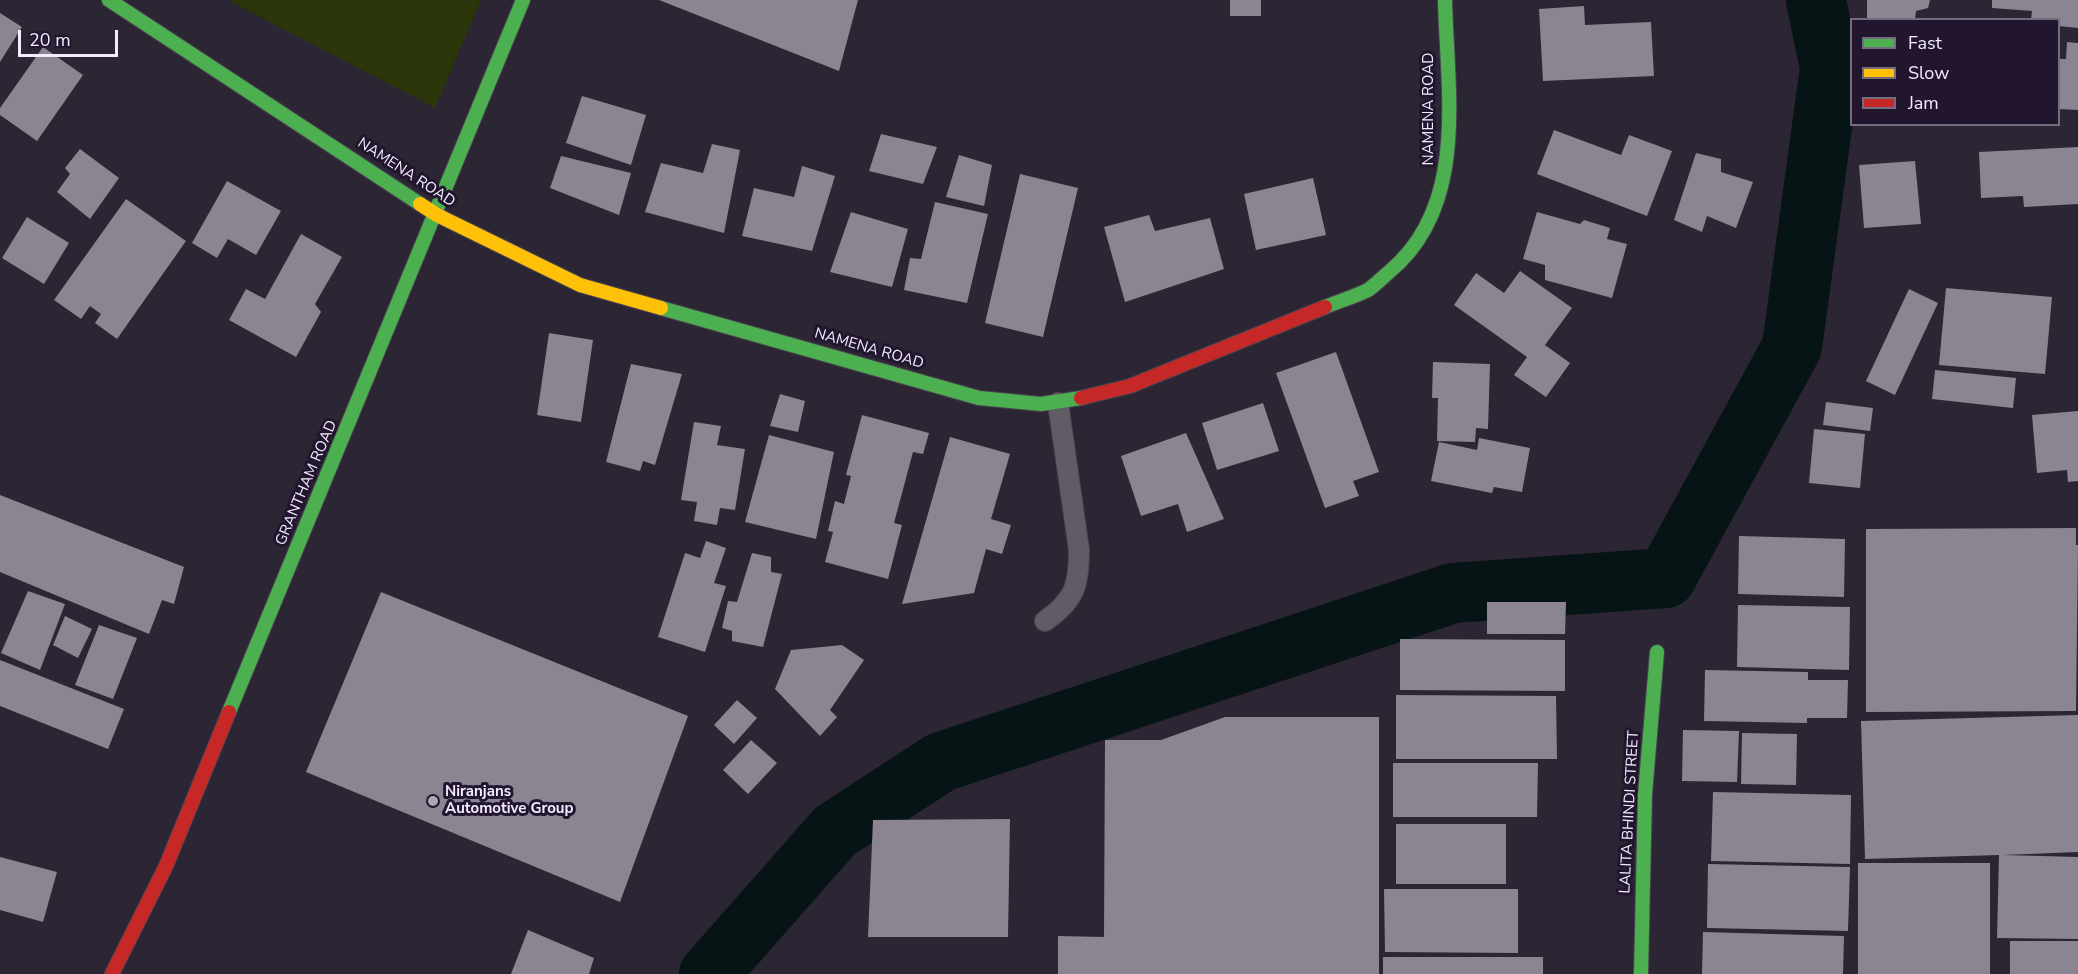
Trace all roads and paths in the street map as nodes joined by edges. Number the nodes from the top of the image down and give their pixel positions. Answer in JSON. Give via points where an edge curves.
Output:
{"nodes":[{"id":1,"x":109,"y":0,"type":"edge"},
{"id":2,"x":523,"y":0,"type":"edge"},
{"id":3,"x":1445,"y":0,"type":"edge"},
{"id":4,"x":436,"y":215,"type":"junction"},
{"id":5,"x":1058,"y":403,"type":"junction"},
{"id":6,"x":1045,"y":621,"type":"dead end"},
{"id":7,"x":1657,"y":652,"type":"dead end"},
{"id":8,"x":111,"y":974,"type":"edge"},
{"id":9,"x":1641,"y":974,"type":"edge"}],
"edges":[{"from":1,"to":4,"type":"street","name":"NAMENA ROAD"},
{"from":2,"to":4,"type":"street","name":"GRANTHAM ROAD"},
{"from":3,"to":5,"type":"street","name":"NAMENA ROAD","via":[[1446,169],[1430,224],[1405,259],[1369,289],[1130,386]]},
{"from":4,"to":5,"type":"street","name":"NAMENA ROAD","via":[[580,285],[980,398]]},
{"from":4,"to":8,"type":"street","name":"GRANTHAM ROAD","via":[[166,866]]},
{"from":5,"to":6,"type":"lane","via":[[1079,571],[1069,601]]},
{"from":7,"to":9,"type":"street","name":"LALITA BHINDI STREET","via":[[1645,794]]}]}
